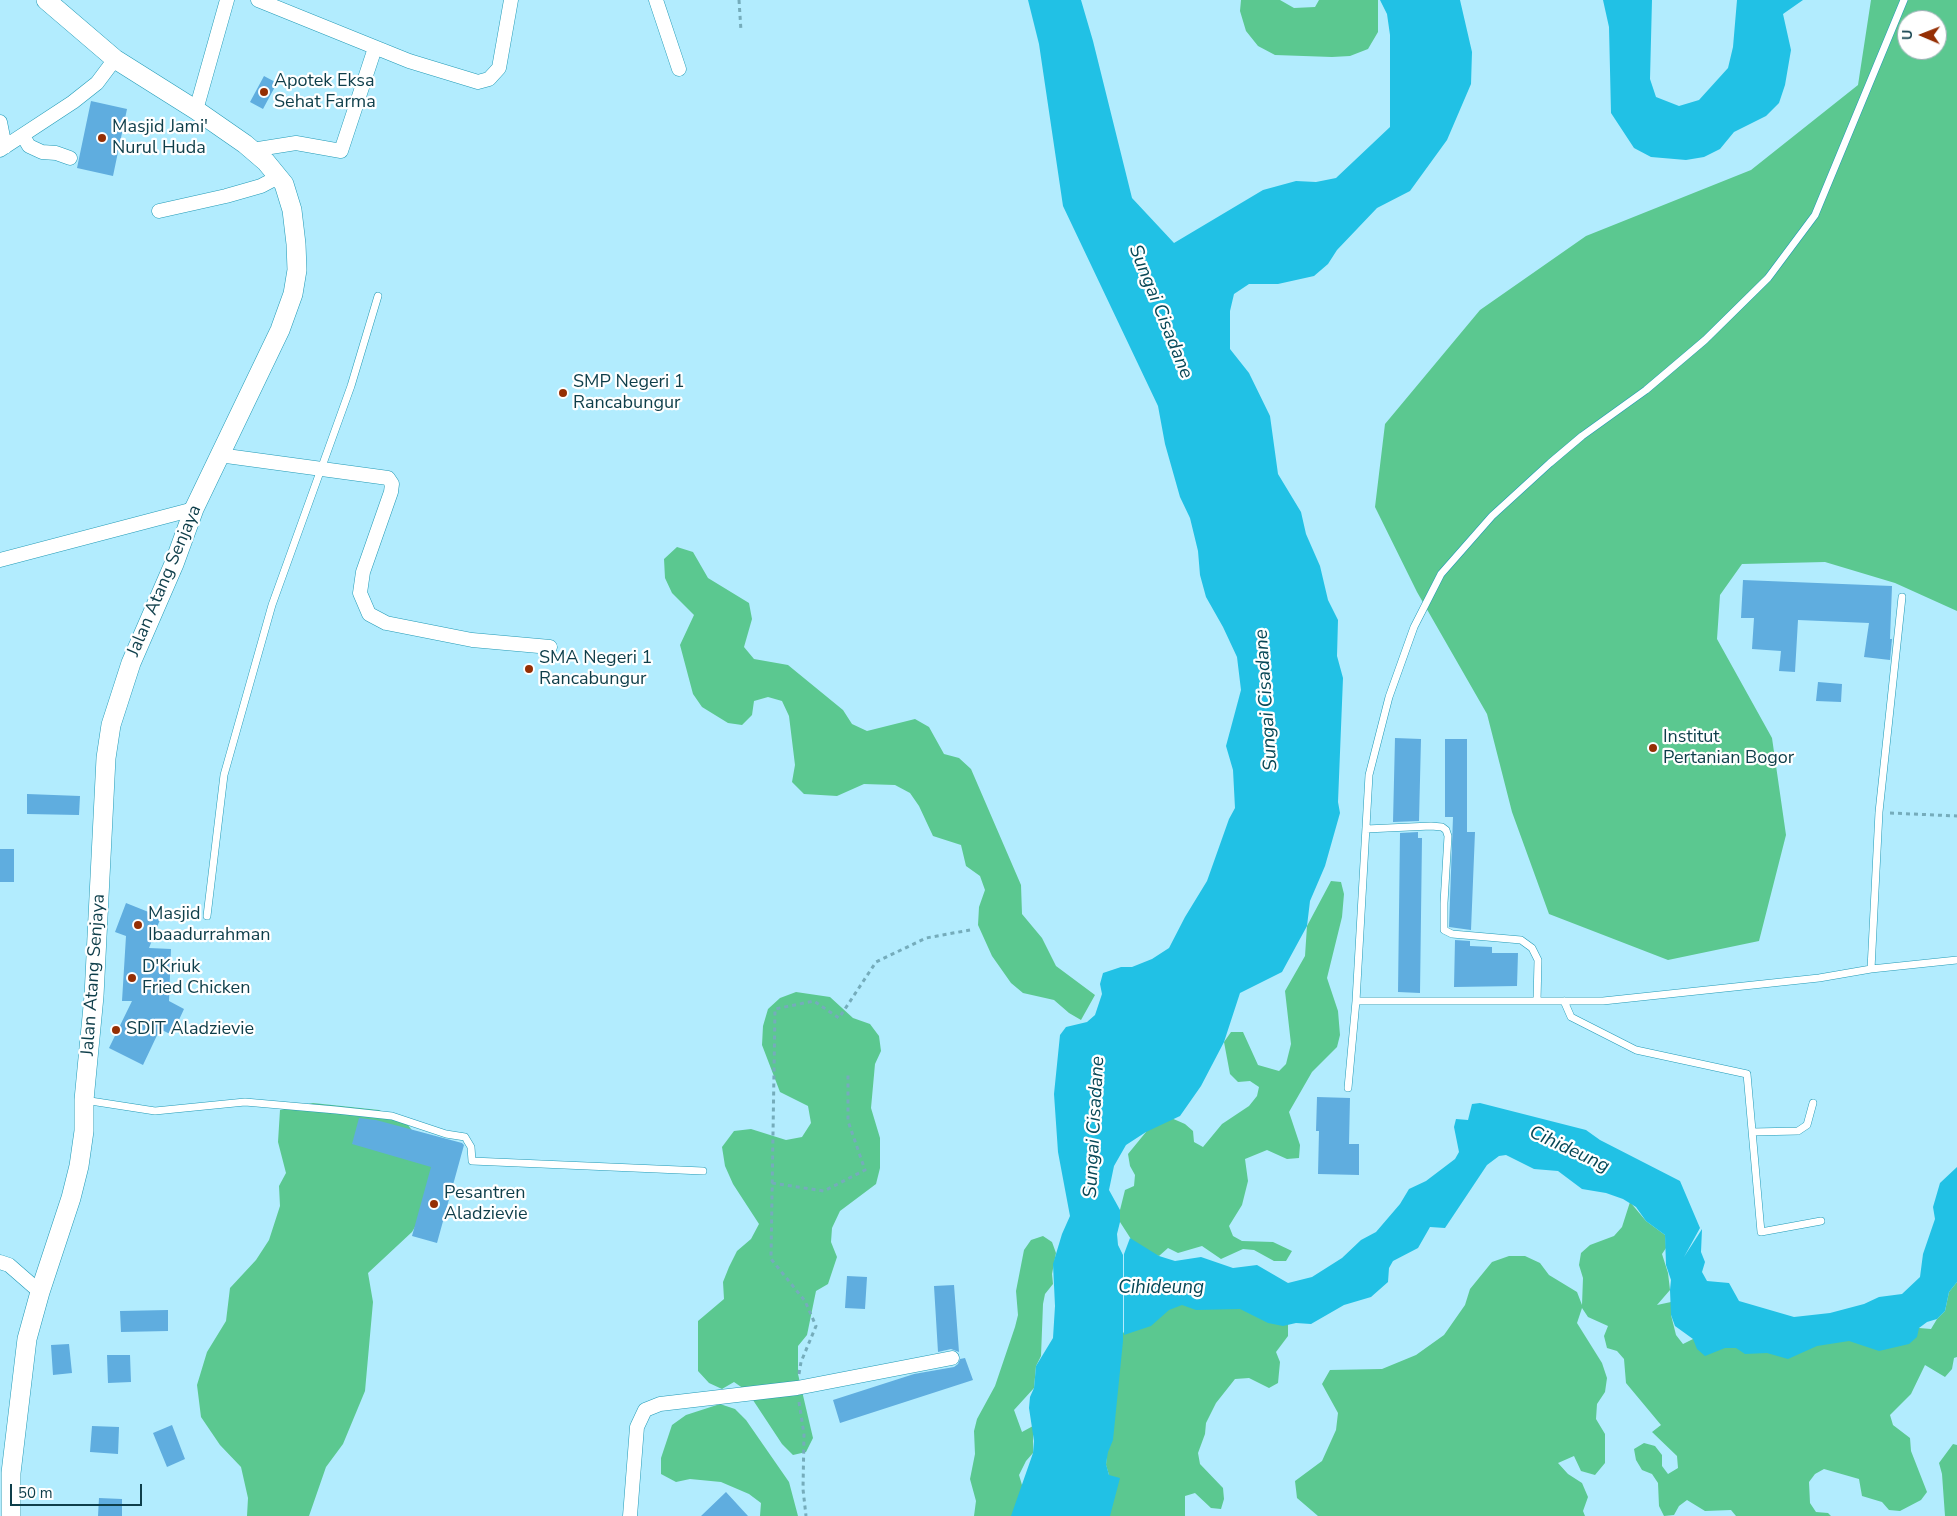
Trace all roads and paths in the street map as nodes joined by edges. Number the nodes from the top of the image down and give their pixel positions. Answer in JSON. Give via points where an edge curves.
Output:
{"nodes":[{"id":1,"x":46,"y":0,"type":"edge"},
{"id":2,"x":227,"y":0,"type":"edge"},
{"id":3,"x":258,"y":0,"type":"edge"},
{"id":4,"x":511,"y":0,"type":"edge"},
{"id":5,"x":656,"y":0,"type":"edge"},
{"id":6,"x":739,"y":0,"type":"edge"},
{"id":7,"x":1904,"y":0,"type":"edge"},
{"id":8,"x":742,"y":31,"type":"dead end"},
{"id":9,"x":375,"y":48,"type":"junction"},
{"id":10,"x":115,"y":59,"type":"junction"},
{"id":11,"x":679,"y":69,"type":"dead end"},
{"id":12,"x":196,"y":110,"type":"junction"},
{"id":13,"x":0,"y":122,"type":"edge"},
{"id":14,"x":23,"y":136,"type":"junction"},
{"id":15,"x":3,"y":149,"type":"edge"},
{"id":16,"x":252,"y":150,"type":"junction"},
{"id":17,"x":70,"y":158,"type":"dead end"},
{"id":18,"x":278,"y":177,"type":"junction"},
{"id":19,"x":159,"y":210,"type":"dead end"},
{"id":20,"x":378,"y":296,"type":"dead end"},
{"id":21,"x":219,"y":455,"type":"junction"},
{"id":22,"x":321,"y":470,"type":"junction"},
{"id":23,"x":194,"y":509,"type":"junction"},
{"id":24,"x":0,"y":560,"type":"edge"},
{"id":25,"x":1902,"y":597,"type":"dead end"},
{"id":26,"x":550,"y":647,"type":"dead end"},
{"id":27,"x":1879,"y":812,"type":"junction"},
{"id":28,"x":1957,"y":816,"type":"edge"},
{"id":29,"x":1366,"y":829,"type":"junction"},
{"id":30,"x":207,"y":916,"type":"dead end"},
{"id":31,"x":970,"y":930,"type":"dead end"},
{"id":32,"x":1957,"y":960,"type":"edge"},
{"id":33,"x":1871,"y":969,"type":"junction"},
{"id":34,"x":1537,"y":1000,"type":"junction"},
{"id":35,"x":1356,"y":1001,"type":"junction"},
{"id":36,"x":1564,"y":1001,"type":"junction"},
{"id":37,"x":848,"y":1073,"type":"dead end"},
{"id":38,"x":1348,"y":1088,"type":"dead end"},
{"id":39,"x":84,"y":1100,"type":"junction"},
{"id":40,"x":1813,"y":1103,"type":"dead end"},
{"id":41,"x":1753,"y":1132,"type":"junction"},
{"id":42,"x":703,"y":1171,"type":"dead end"},
{"id":43,"x":772,"y":1183,"type":"junction"},
{"id":44,"x":1821,"y":1221,"type":"dead end"},
{"id":45,"x":0,"y":1262,"type":"edge"},
{"id":46,"x":40,"y":1292,"type":"junction"},
{"id":47,"x":952,"y":1358,"type":"dead end"},
{"id":48,"x":797,"y":1388,"type":"junction"},
{"id":49,"x":6,"y":1473,"type":"edge"},
{"id":50,"x":11,"y":1516,"type":"edge"},
{"id":51,"x":630,"y":1516,"type":"edge"},
{"id":52,"x":806,"y":1516,"type":"edge"}],
"edges":[{"from":1,"to":10,"type":"main road","name":"Jalan Atang Senjaya"},
{"from":2,"to":12,"type":"street"},
{"from":3,"to":9,"type":"street"},
{"from":4,"to":9,"type":"street","via":[[499,68],[489,80],[478,82],[451,75]]},
{"from":5,"to":11,"type":"street"},
{"from":6,"to":8,"type":"path"},
{"from":7,"to":29,"type":"lane","via":[[1815,215],[1768,278],[1653,384],[1550,462],[1492,516],[1441,574],[1414,627],[1389,697],[1369,774]]},
{"from":9,"to":16,"type":"street","via":[[341,151],[296,143]]},
{"from":10,"to":12,"type":"main road","name":"Jalan Atang Senjaya"},
{"from":10,"to":14,"type":"street","via":[[74,102]]},
{"from":12,"to":16,"type":"main road","name":"Jalan Atang Senjaya"},
{"from":13,"to":15,"type":"street"},
{"from":14,"to":15,"type":"street"},
{"from":14,"to":17,"type":"street","via":[[28,146]]},
{"from":16,"to":18,"type":"main road","name":"Jalan Atang Senjaya"},
{"from":18,"to":19,"type":"street","via":[[261,186],[226,196]]},
{"from":18,"to":21,"type":"main road","name":"Jalan Atang Senjaya","via":[[284,184],[292,210],[297,270],[293,294],[280,330]]},
{"from":20,"to":22,"type":"lane"},
{"from":21,"to":22,"type":"street"},
{"from":21,"to":23,"type":"main road","name":"Jalan Atang Senjaya"},
{"from":22,"to":26,"type":"street","via":[[388,478],[392,484],[363,572],[360,593],[368,614],[386,623],[472,640]]},
{"from":22,"to":30,"type":"lane","via":[[272,605],[224,775]]},
{"from":23,"to":24,"type":"street"},
{"from":23,"to":39,"type":"main road","name":"Jalan Atang Senjaya","via":[[131,663],[111,725],[106,758],[94,996]]},
{"from":25,"to":27,"type":"lane"},
{"from":27,"to":28,"type":"path"},
{"from":27,"to":33,"type":"lane"},
{"from":29,"to":34,"type":"lane","via":[[1432,826],[1446,830],[1444,930],[1452,934],[1521,940],[1532,948],[1538,960]]},
{"from":29,"to":35,"type":"lane"},
{"from":31,"to":43,"type":"path","via":[[926,938],[876,962],[839,1018],[814,1001],[775,1009]]},
{"from":32,"to":33,"type":"lane"},
{"from":33,"to":36,"type":"lane","via":[[1819,978],[1623,999]]},
{"from":34,"to":35,"type":"lane"},
{"from":34,"to":36,"type":"lane"},
{"from":35,"to":38,"type":"lane"},
{"from":36,"to":41,"type":"lane","via":[[1571,1017],[1636,1050],[1747,1074]]},
{"from":37,"to":43,"type":"path","via":[[848,1121],[864,1170],[824,1191]]},
{"from":39,"to":42,"type":"lane","via":[[155,1111],[245,1102],[392,1116],[446,1134],[466,1137],[472,1147],[472,1161]]},
{"from":39,"to":46,"type":"main road","name":"Jalan Atang Senjaya","via":[[79,1166]]},
{"from":40,"to":41,"type":"lane","via":[[1807,1124],[1798,1131]]},
{"from":41,"to":44,"type":"lane","via":[[1761,1232]]},
{"from":43,"to":48,"type":"path","via":[[771,1259],[805,1301],[816,1326],[801,1362]]},
{"from":45,"to":46,"type":"street","via":[[9,1265]]},
{"from":46,"to":49,"type":"main road","name":"Jalan Atang Senjaya","via":[[27,1339]]},
{"from":47,"to":48,"type":"street"},
{"from":48,"to":51,"type":"street","via":[[660,1404],[645,1410],[637,1427]]},
{"from":48,"to":52,"type":"path","via":[[804,1434]]},
{"from":49,"to":50,"type":"main road","name":"Jalan Atang Senjaya"}]}
